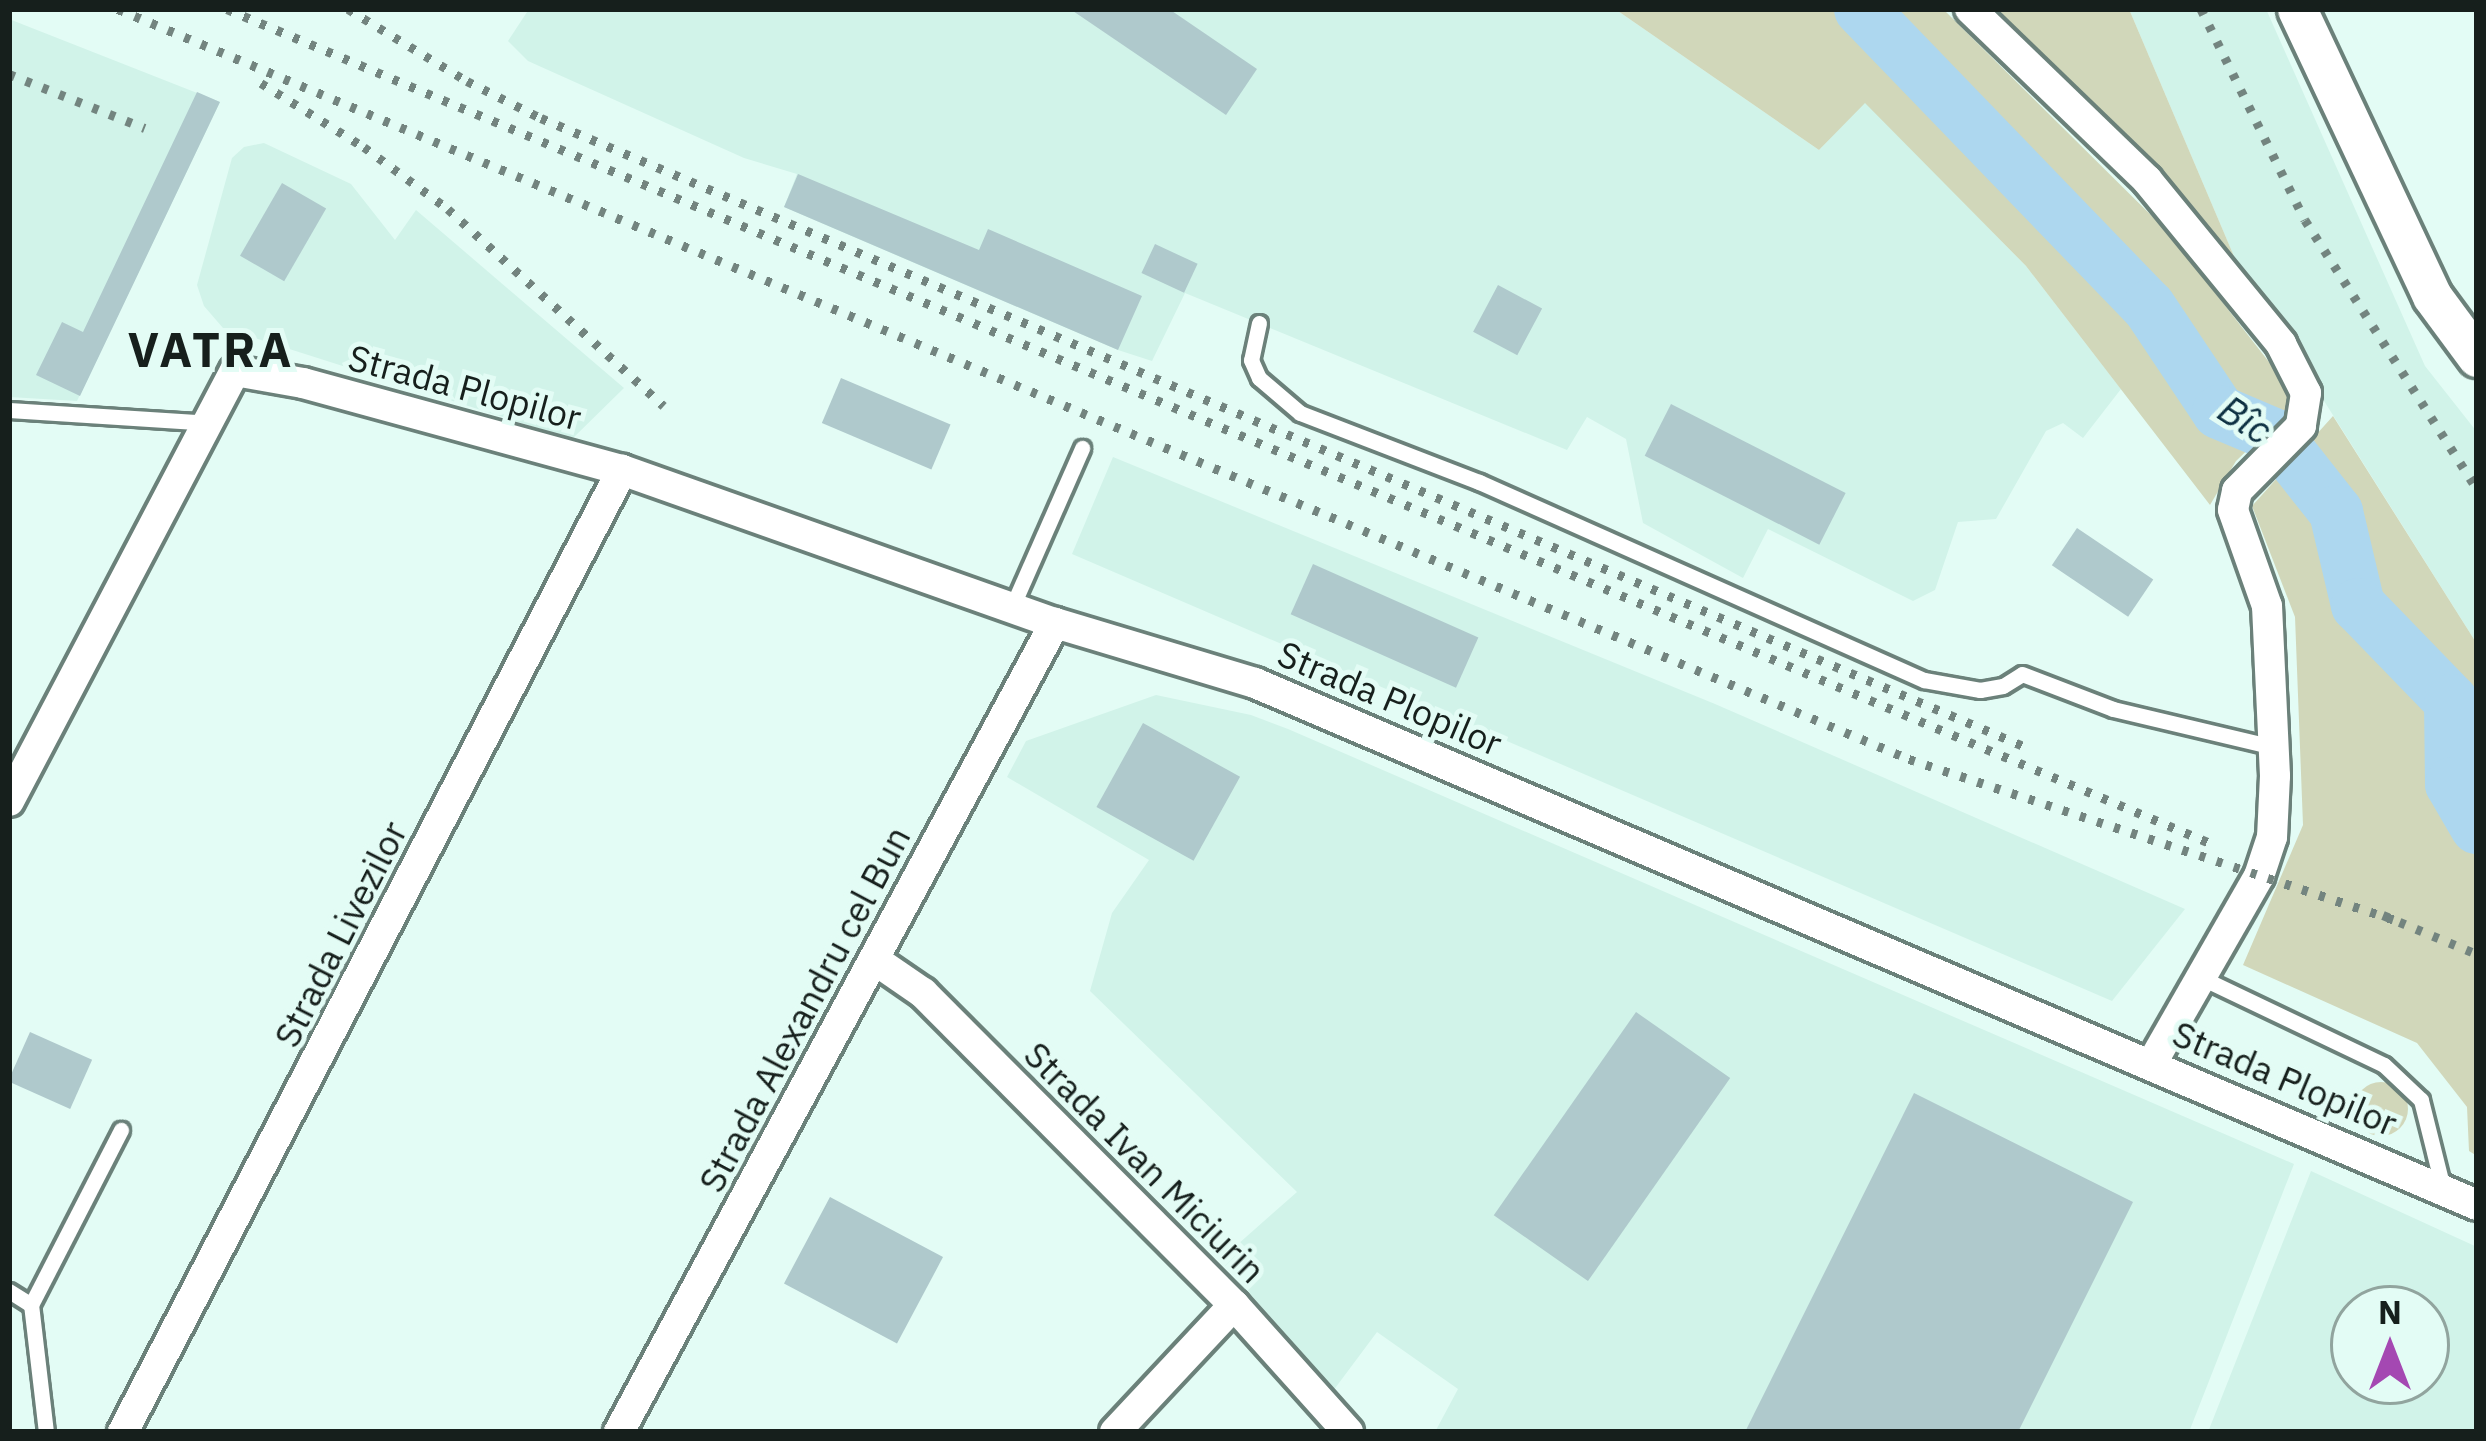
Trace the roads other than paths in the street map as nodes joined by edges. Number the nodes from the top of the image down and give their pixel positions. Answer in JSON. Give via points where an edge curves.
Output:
{"nodes":[{"id":1,"x":1970,"y":9,"type":"edge"},
{"id":2,"x":2297,"y":9,"type":"edge"},
{"id":3,"x":1258,"y":323,"type":"dead end"},
{"id":4,"x":2477,"y":357,"type":"edge"},
{"id":5,"x":9,"y":410,"type":"edge"},
{"id":6,"x":208,"y":423,"type":"junction"},
{"id":7,"x":1082,"y":448,"type":"dead end"},
{"id":8,"x":622,"y":470,"type":"junction"},
{"id":9,"x":1012,"y":607,"type":"junction"},
{"id":10,"x":1055,"y":623,"type":"junction"},
{"id":11,"x":2274,"y":747,"type":"junction"},
{"id":12,"x":9,"y":801,"type":"edge"},
{"id":13,"x":875,"y":960,"type":"junction"},
{"id":14,"x":2204,"y":979,"type":"junction"},
{"id":15,"x":2152,"y":1064,"type":"junction"},
{"id":16,"x":121,"y":1130,"type":"dead end"},
{"id":17,"x":2443,"y":1188,"type":"junction"},
{"id":18,"x":2477,"y":1205,"type":"edge"},
{"id":19,"x":9,"y":1291,"type":"edge"},
{"id":20,"x":31,"y":1305,"type":"junction"},
{"id":21,"x":1234,"y":1305,"type":"junction"},
{"id":22,"x":46,"y":1432,"type":"edge"},
{"id":23,"x":123,"y":1432,"type":"edge"},
{"id":24,"x":620,"y":1432,"type":"edge"},
{"id":25,"x":1115,"y":1432,"type":"edge"},
{"id":26,"x":1348,"y":1432,"type":"edge"}],
"edges":[{"from":1,"to":11,"type":"street","via":[[2147,179],[2282,344],[2306,393],[2301,426],[2236,491],[2233,510],[2267,606]]},
{"from":2,"to":4,"type":"street","via":[[2432,296]]},
{"from":3,"to":11,"type":"lane","via":[[1251,360],[1259,378],[1300,413],[1479,482],[1924,680],[1980,690],[2022,674],[2132,714]]},
{"from":5,"to":6,"type":"lane"},
{"from":6,"to":8,"type":"street","name":"Strada Plopilor","via":[[235,370]]},
{"from":6,"to":12,"type":"street"},
{"from":7,"to":9,"type":"lane"},
{"from":8,"to":9,"type":"street","name":"Strada Plopilor"},
{"from":8,"to":23,"type":"street","name":"Strada Livezilor"},
{"from":9,"to":10,"type":"street","name":"Strada Plopilor"},
{"from":10,"to":13,"type":"street","name":"Strada Alexandru cel Bun"},
{"from":10,"to":15,"type":"street","name":"Strada Plopilor","via":[[1255,683]]},
{"from":11,"to":14,"type":"street","via":[[2266,863]]},
{"from":13,"to":21,"type":"street","name":"Strada Ivan Miciurin","via":[[923,993]]},
{"from":13,"to":24,"type":"street","name":"Strada Alexandru cel Bun"},
{"from":14,"to":15,"type":"street"},
{"from":14,"to":17,"type":"lane","via":[[2384,1064],[2421,1100]]},
{"from":15,"to":17,"type":"street","name":"Strada Plopilor"},
{"from":16,"to":20,"type":"lane"},
{"from":17,"to":18,"type":"street","name":"Strada Plopilor"},
{"from":19,"to":20,"type":"lane"},
{"from":20,"to":22,"type":"lane"},
{"from":21,"to":25,"type":"street"},
{"from":21,"to":26,"type":"street","name":"Strada Ivan Miciurin"}]}
